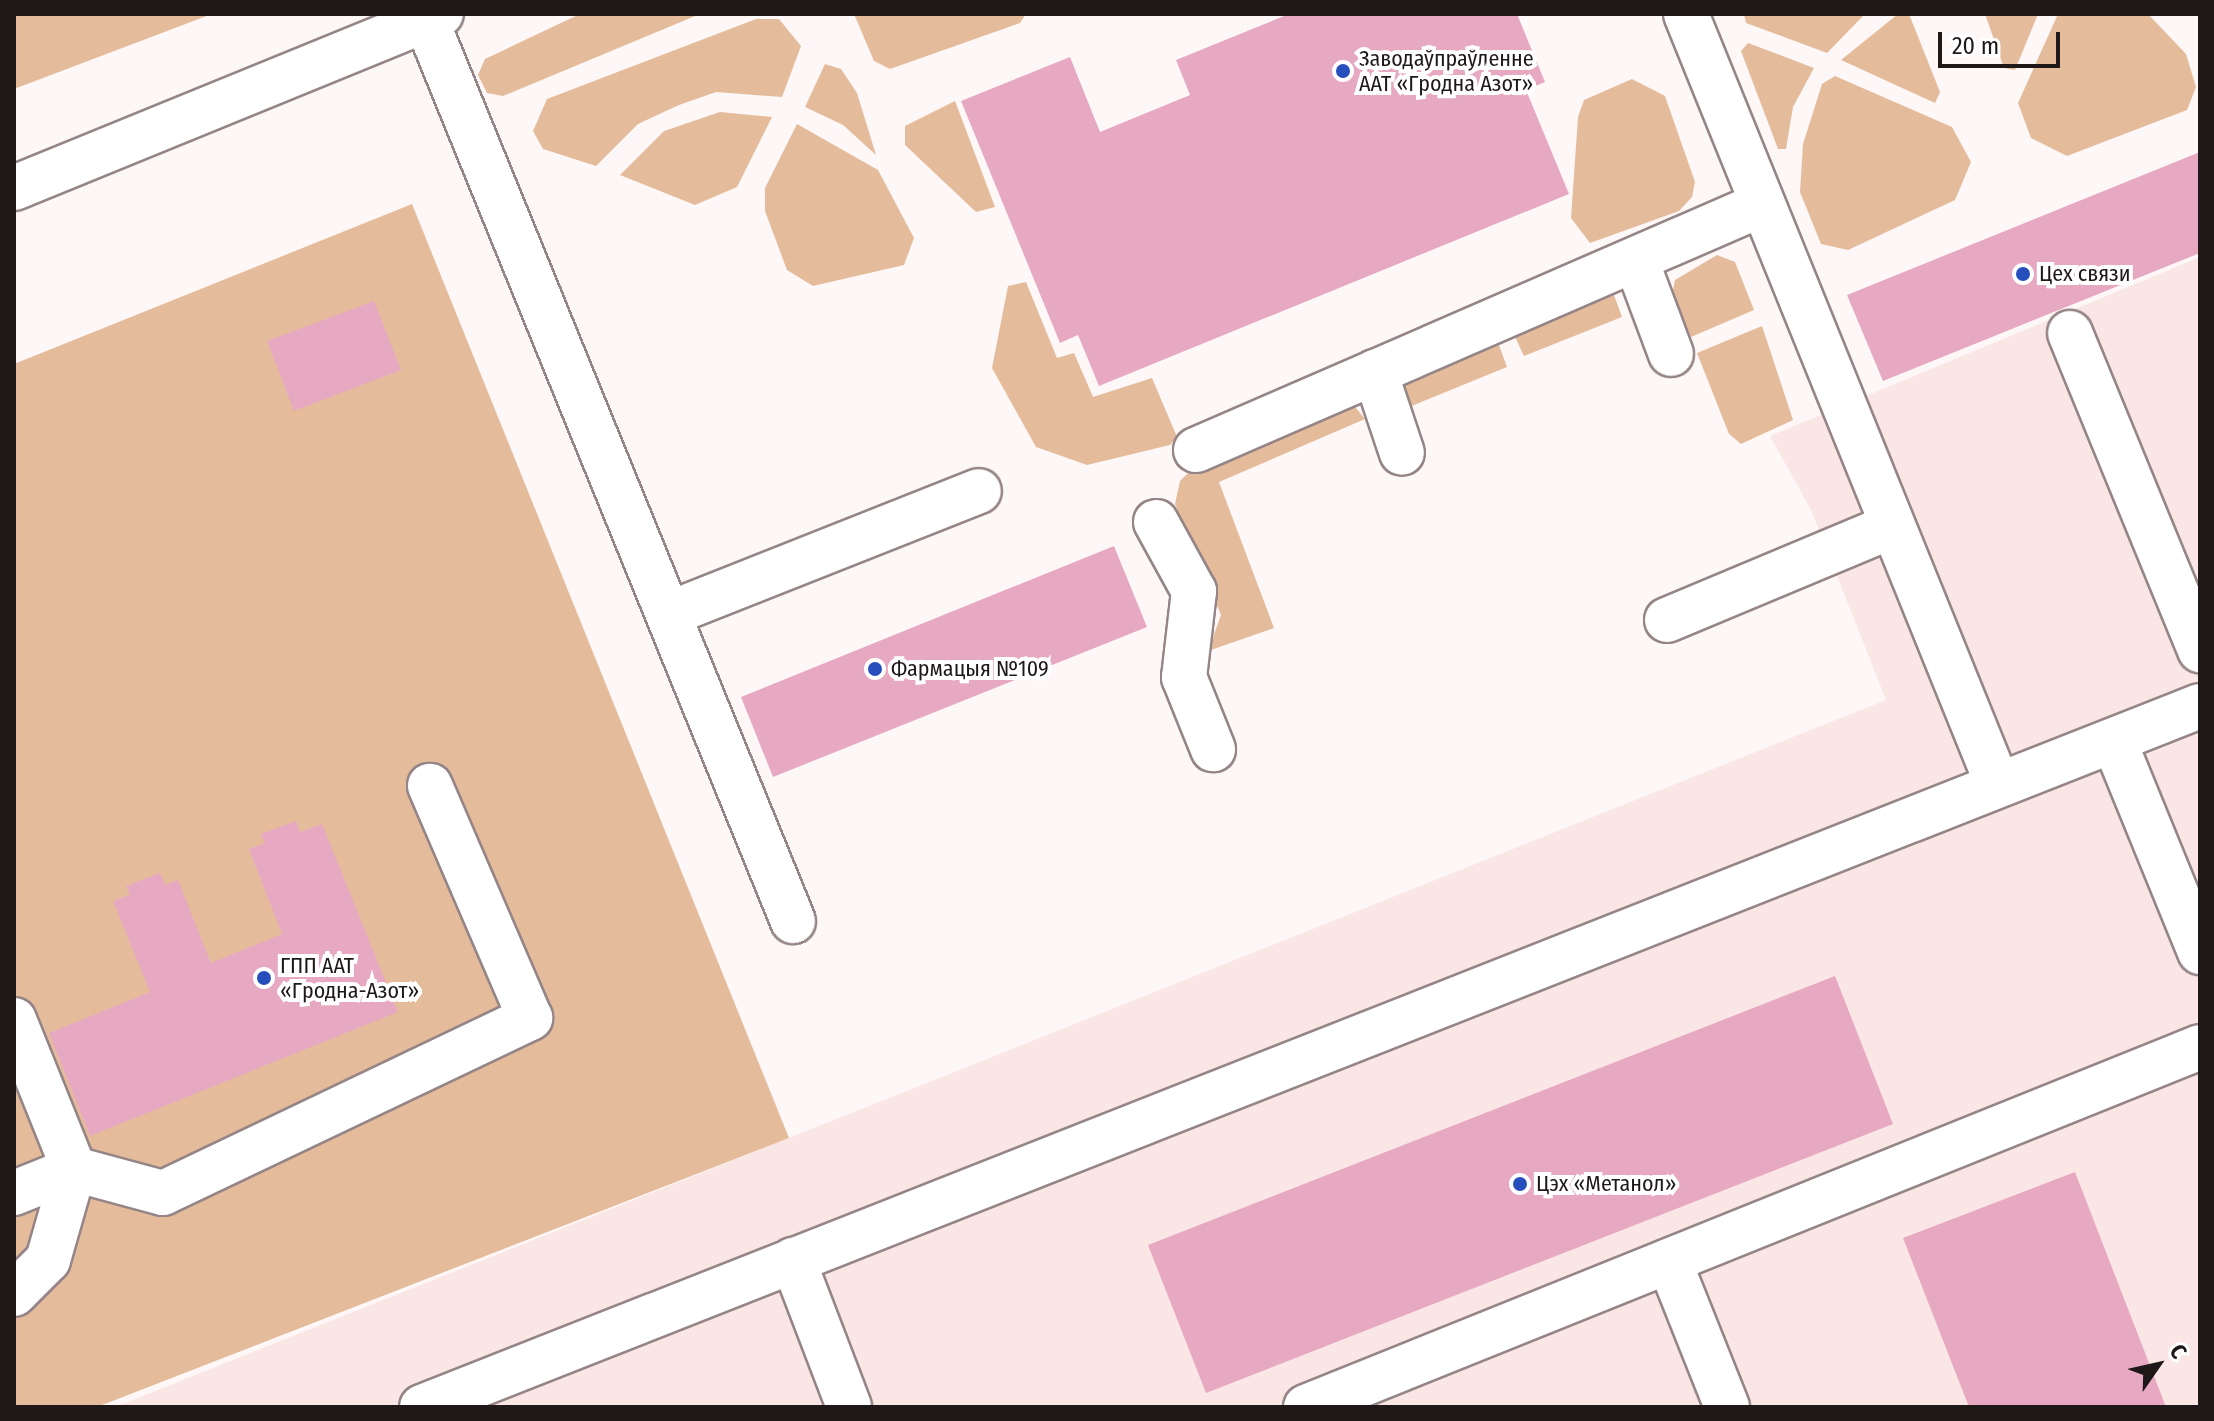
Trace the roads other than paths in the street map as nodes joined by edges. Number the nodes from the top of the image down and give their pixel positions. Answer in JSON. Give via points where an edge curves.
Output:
{"nodes":[{"id":1,"x":1686,"y":14,"type":"edge"},
{"id":2,"x":433,"y":17,"type":"edge"},
{"id":3,"x":14,"y":188,"type":"edge"},
{"id":4,"x":1760,"y":205,"type":"junction"},
{"id":5,"x":1637,"y":263,"type":"junction"},
{"id":6,"x":2070,"y":333,"type":"dead end"},
{"id":7,"x":1671,"y":354,"type":"dead end"},
{"id":8,"x":1375,"y":372,"type":"junction"},
{"id":9,"x":1196,"y":450,"type":"dead end"},
{"id":10,"x":1402,"y":453,"type":"dead end"},
{"id":11,"x":979,"y":491,"type":"dead end"},
{"id":12,"x":1156,"y":522,"type":"dead end"},
{"id":13,"x":1892,"y":526,"type":"junction"},
{"id":14,"x":671,"y":613,"type":"junction"},
{"id":15,"x":1667,"y":620,"type":"dead end"},
{"id":16,"x":2200,"y":650,"type":"edge"},
{"id":17,"x":2200,"y":706,"type":"edge"},
{"id":18,"x":2114,"y":741,"type":"junction"},
{"id":19,"x":1213,"y":749,"type":"dead end"},
{"id":20,"x":1997,"y":783,"type":"junction"},
{"id":21,"x":430,"y":786,"type":"dead end"},
{"id":22,"x":793,"y":921,"type":"dead end"},
{"id":23,"x":2200,"y":952,"type":"edge"},
{"id":24,"x":14,"y":1020,"type":"edge"},
{"id":25,"x":2200,"y":1047,"type":"edge"},
{"id":26,"x":74,"y":1169,"type":"junction"},
{"id":27,"x":14,"y":1193,"type":"edge"},
{"id":28,"x":793,"y":1260,"type":"junction"},
{"id":29,"x":1669,"y":1261,"type":"junction"},
{"id":30,"x":14,"y":1294,"type":"edge"},
{"id":31,"x":422,"y":1407,"type":"edge"},
{"id":32,"x":849,"y":1407,"type":"edge"},
{"id":33,"x":1306,"y":1407,"type":"edge"},
{"id":34,"x":1727,"y":1407,"type":"edge"}],
"edges":[{"from":1,"to":4,"type":"street"},
{"from":2,"to":3,"type":"street"},
{"from":2,"to":14,"type":"street"},
{"from":4,"to":5,"type":"street"},
{"from":4,"to":13,"type":"street"},
{"from":5,"to":7,"type":"street"},
{"from":5,"to":8,"type":"street"},
{"from":6,"to":16,"type":"street"},
{"from":8,"to":9,"type":"street"},
{"from":8,"to":10,"type":"street"},
{"from":11,"to":14,"type":"street"},
{"from":12,"to":19,"type":"street","via":[[1194,591],[1184,677]]},
{"from":13,"to":15,"type":"street"},
{"from":13,"to":20,"type":"street"},
{"from":14,"to":22,"type":"street"},
{"from":17,"to":18,"type":"street"},
{"from":18,"to":20,"type":"street"},
{"from":18,"to":23,"type":"street"},
{"from":20,"to":28,"type":"street"},
{"from":21,"to":26,"type":"street","via":[[530,1018],[163,1193]]},
{"from":24,"to":26,"type":"street"},
{"from":25,"to":29,"type":"street"},
{"from":26,"to":27,"type":"street"},
{"from":26,"to":30,"type":"street","via":[[48,1260]]},
{"from":28,"to":31,"type":"street"},
{"from":28,"to":32,"type":"street"},
{"from":29,"to":33,"type":"street"},
{"from":29,"to":34,"type":"street"}]}
